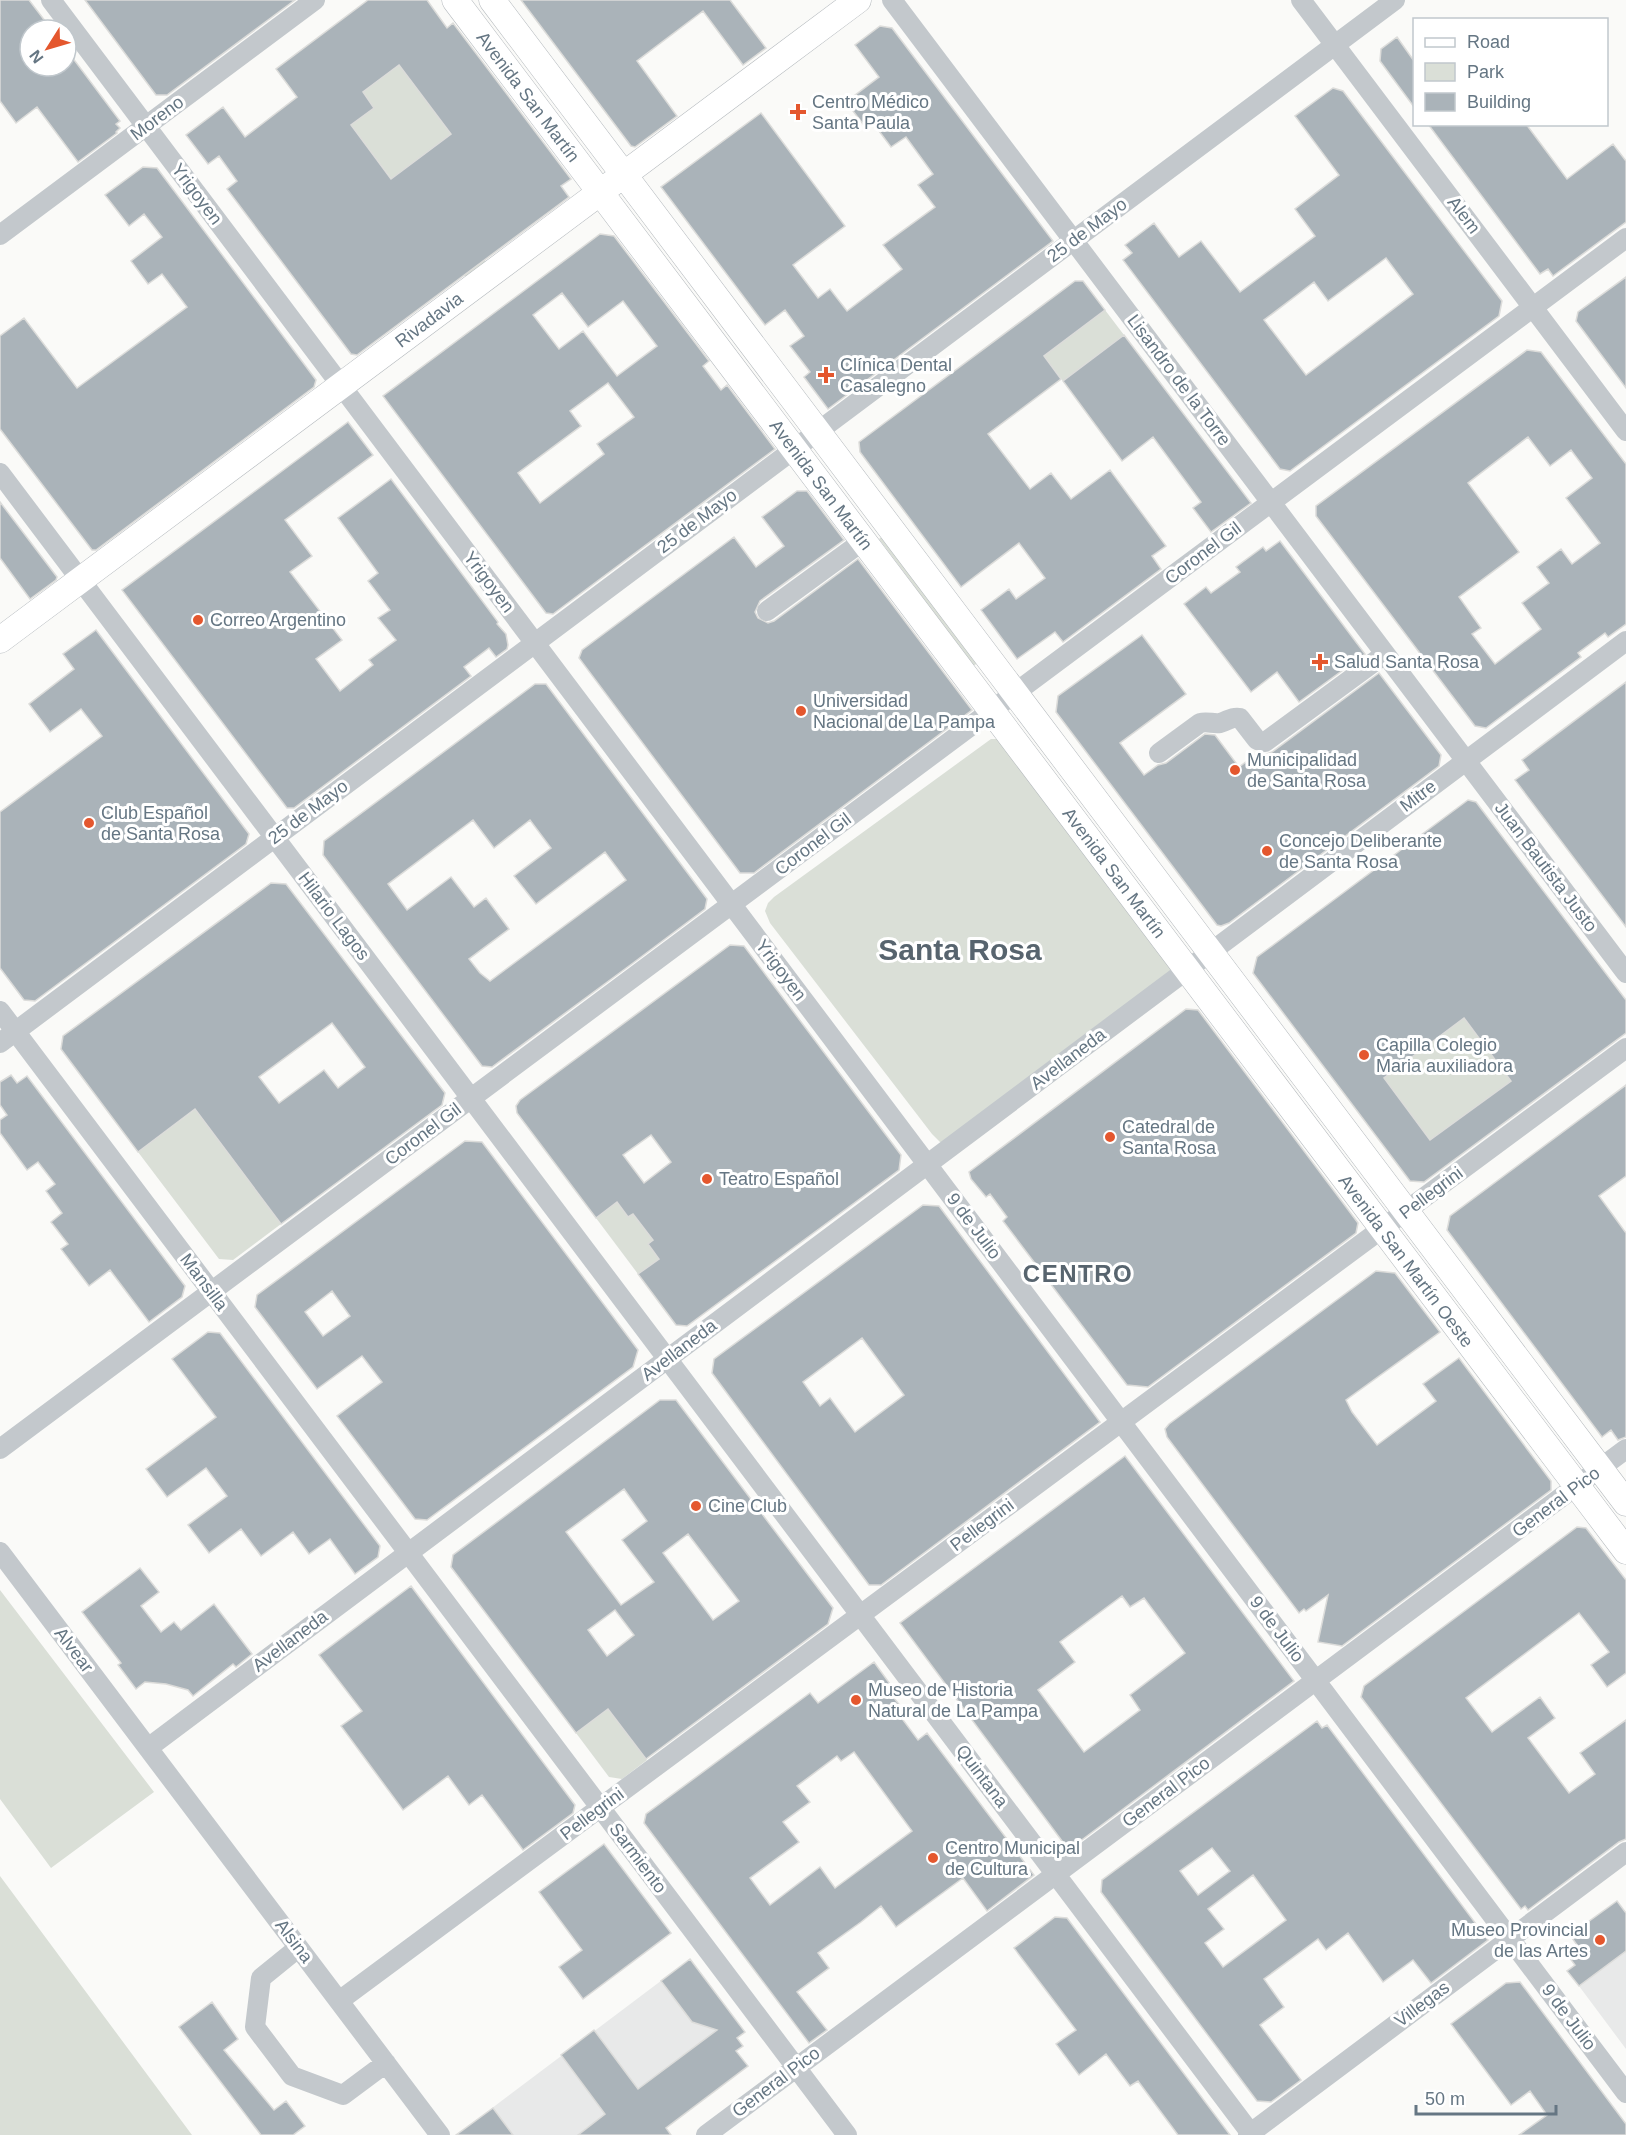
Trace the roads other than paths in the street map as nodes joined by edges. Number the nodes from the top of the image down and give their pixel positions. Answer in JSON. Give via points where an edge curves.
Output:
{"nodes":[{"id":1,"x":51,"y":0,"type":"edge"},
{"id":2,"x":315,"y":0,"type":"edge"},
{"id":3,"x":455,"y":0,"type":"edge"},
{"id":4,"x":492,"y":0,"type":"edge"},
{"id":5,"x":858,"y":0,"type":"edge"},
{"id":6,"x":892,"y":0,"type":"edge"},
{"id":7,"x":1301,"y":0,"type":"edge"},
{"id":8,"x":1395,"y":0,"type":"edge"},
{"id":9,"x":1335,"y":45,"type":"junction"},
{"id":10,"x":146,"y":126,"type":"junction"},
{"id":11,"x":624,"y":174,"type":"junction"},
{"id":12,"x":600,"y":192,"type":"junction"},
{"id":13,"x":0,"y":235,"type":"edge"},
{"id":14,"x":1626,"y":238,"type":"edge"},
{"id":15,"x":1073,"y":240,"type":"junction"},
{"id":16,"x":1533,"y":307,"type":"junction"},
{"id":17,"x":341,"y":386,"type":"junction"},
{"id":18,"x":1626,"y":431,"type":"edge"},
{"id":19,"x":818,"y":432,"type":"junction"},
{"id":20,"x":794,"y":449,"type":"junction"},
{"id":21,"x":0,"y":473,"type":"edge"},
{"id":22,"x":1271,"y":502,"type":"junction"},
{"id":23,"x":863,"y":540,"type":"junction"},
{"id":24,"x":81,"y":580,"type":"junction"},
{"id":25,"x":767,"y":611,"type":"dead end"},
{"id":26,"x":0,"y":640,"type":"edge"},
{"id":27,"x":1626,"y":641,"type":"edge"},
{"id":28,"x":535,"y":643,"type":"junction"},
{"id":29,"x":1385,"y":654,"type":"junction"},
{"id":30,"x":1015,"y":693,"type":"junction"},
{"id":31,"x":991,"y":711,"type":"junction"},
{"id":32,"x":1159,"y":753,"type":"dead end"},
{"id":33,"x":1466,"y":761,"type":"junction"},
{"id":34,"x":1092,"y":795,"type":"junction"},
{"id":35,"x":1068,"y":813,"type":"junction"},
{"id":36,"x":275,"y":837,"type":"junction"},
{"id":37,"x":1133,"y":850,"type":"junction"},
{"id":38,"x":1110,"y":868,"type":"junction"},
{"id":39,"x":732,"y":904,"type":"junction"},
{"id":40,"x":1210,"y":952,"type":"junction"},
{"id":41,"x":1187,"y":970,"type":"junction"},
{"id":42,"x":1626,"y":973,"type":"edge"},
{"id":43,"x":0,"y":1011,"type":"edge"},
{"id":44,"x":8,"y":1037,"type":"edge"},
{"id":45,"x":1626,"y":1048,"type":"edge"},
{"id":46,"x":471,"y":1098,"type":"junction"},
{"id":47,"x":927,"y":1164,"type":"junction"},
{"id":48,"x":1406,"y":1211,"type":"junction"},
{"id":49,"x":1382,"y":1228,"type":"junction"},
{"id":50,"x":212,"y":1292,"type":"junction"},
{"id":51,"x":667,"y":1359,"type":"junction"},
{"id":52,"x":1121,"y":1422,"type":"junction"},
{"id":53,"x":0,"y":1449,"type":"edge"},
{"id":54,"x":1626,"y":1449,"type":"edge"},
{"id":55,"x":1600,"y":1468,"type":"junction"},
{"id":56,"x":1577,"y":1486,"type":"junction"},
{"id":57,"x":1626,"y":1503,"type":"edge"},
{"id":58,"x":1626,"y":1551,"type":"edge"},
{"id":59,"x":0,"y":1552,"type":"edge"},
{"id":60,"x":408,"y":1553,"type":"junction"},
{"id":61,"x":861,"y":1615,"type":"junction"},
{"id":62,"x":1316,"y":1680,"type":"junction"},
{"id":63,"x":148,"y":1748,"type":"junction"},
{"id":64,"x":600,"y":1808,"type":"junction"},
{"id":65,"x":1626,"y":1852,"type":"edge"},
{"id":66,"x":1056,"y":1874,"type":"junction"},
{"id":67,"x":1510,"y":1939,"type":"junction"},
{"id":68,"x":298,"y":1948,"type":"junction"},
{"id":69,"x":339,"y":2001,"type":"junction"},
{"id":70,"x":386,"y":2063,"type":"junction"},
{"id":71,"x":796,"y":2068,"type":"junction"},
{"id":72,"x":1626,"y":2093,"type":"edge"},
{"id":73,"x":1250,"y":2134,"type":"edge"},
{"id":74,"x":440,"y":2135,"type":"edge"},
{"id":75,"x":706,"y":2135,"type":"edge"},
{"id":76,"x":847,"y":2135,"type":"edge"}],
"edges":[{"from":1,"to":10,"type":"street","name":"Yrigoyen"},
{"from":2,"to":10,"type":"street","name":"Moreno"},
{"from":3,"to":12,"type":"main road","name":"Avenida San Martín"},
{"from":4,"to":11,"type":"main road","name":"Avenida San Martín"},
{"from":5,"to":11,"type":"main road","name":"Rivadavia"},
{"from":6,"to":15,"type":"street","name":"Lisandro de la Torre"},
{"from":7,"to":9,"type":"street","name":"Alem"},
{"from":8,"to":9,"type":"street","name":"25 de Mayo"},
{"from":9,"to":15,"type":"street","name":"25 de Mayo"},
{"from":9,"to":16,"type":"street","name":"Alem"},
{"from":10,"to":13,"type":"street","name":"Moreno"},
{"from":10,"to":17,"type":"street","name":"Yrigoyen"},
{"from":11,"to":12,"type":"main road","name":"Rivadavia"},
{"from":11,"to":19,"type":"main road","name":"Avenida San Martín"},
{"from":12,"to":17,"type":"main road","name":"Rivadavia"},
{"from":12,"to":20,"type":"main road","name":"Avenida San Martín"},
{"from":14,"to":16,"type":"street","name":"Coronel Gil"},
{"from":15,"to":19,"type":"street","name":"25 de Mayo"},
{"from":15,"to":22,"type":"street","name":"Lisandro de la Torre"},
{"from":16,"to":18,"type":"street","name":"Alem"},
{"from":16,"to":22,"type":"street","name":"Coronel Gil"},
{"from":17,"to":24,"type":"main road","name":"Rivadavia"},
{"from":17,"to":28,"type":"street","name":"Yrigoyen"},
{"from":19,"to":20,"type":"street","name":"25 de Mayo"},
{"from":19,"to":30,"type":"main road","name":"Avenida San Martín"},
{"from":20,"to":23,"type":"main road","name":"Avenida San Martín"},
{"from":20,"to":28,"type":"street","name":"25 de Mayo"},
{"from":21,"to":24,"type":"street","name":"Hilario Lagos"},
{"from":22,"to":29,"type":"street","name":"Lisandro de la Torre"},
{"from":22,"to":30,"type":"street","name":"Coronel Gil"},
{"from":23,"to":25,"type":"street"},
{"from":23,"to":31,"type":"main road","name":"Avenida San Martín"},
{"from":24,"to":26,"type":"main road","name":"Rivadavia"},
{"from":24,"to":36,"type":"street","name":"Hilario Lagos"},
{"from":27,"to":33,"type":"street","name":"Mitre"},
{"from":28,"to":36,"type":"street","name":"25 de Mayo"},
{"from":28,"to":39,"type":"street","name":"Yrigoyen"},
{"from":29,"to":32,"type":"street","via":[[1265,742],[1257,740],[1235,717],[1218,724],[1200,723]]},
{"from":29,"to":33,"type":"street","name":"Lisandro de la Torre"},
{"from":30,"to":31,"type":"street","name":"Coronel Gil"},
{"from":30,"to":34,"type":"main road","name":"Avenida San Martín"},
{"from":31,"to":35,"type":"main road","name":"Avenida San Martín"},
{"from":31,"to":39,"type":"street","name":"Coronel Gil"},
{"from":33,"to":40,"type":"street","name":"Mitre"},
{"from":33,"to":42,"type":"street","name":"Juan Bautista Justo"},
{"from":34,"to":35,"type":"main road"},
{"from":34,"to":37,"type":"main road","name":"Avenida San Martín"},
{"from":35,"to":38,"type":"main road","name":"Avenida San Martín"},
{"from":36,"to":44,"type":"street","name":"25 de Mayo"},
{"from":36,"to":46,"type":"street","name":"Hilario Lagos"},
{"from":37,"to":38,"type":"main road"},
{"from":37,"to":40,"type":"main road","name":"Avenida San Martín"},
{"from":38,"to":41,"type":"main road","name":"Avenida San Martín"},
{"from":39,"to":46,"type":"street","name":"Coronel Gil"},
{"from":39,"to":47,"type":"street","name":"Yrigoyen"},
{"from":40,"to":41,"type":"street","name":"Avellaneda"},
{"from":40,"to":48,"type":"main road","name":"Avenida San Martín Oeste"},
{"from":41,"to":47,"type":"street","name":"Avellaneda"},
{"from":41,"to":49,"type":"main road","name":"Avenida San Martín Oeste"},
{"from":43,"to":44,"type":"street","name":"Mansilla"},
{"from":44,"to":50,"type":"street","name":"Mansilla"},
{"from":45,"to":48,"type":"street","name":"Pellegrini"},
{"from":46,"to":50,"type":"street","name":"Coronel Gil"},
{"from":46,"to":51,"type":"street","name":"Hilario Lagos"},
{"from":47,"to":51,"type":"street","name":"Avellaneda"},
{"from":47,"to":52,"type":"street","name":"9 de Julio"},
{"from":48,"to":49,"type":"street","name":"Pellegrini"},
{"from":48,"to":55,"type":"main road","name":"Avenida San Martín Oeste"},
{"from":49,"to":52,"type":"street","name":"Pellegrini"},
{"from":49,"to":56,"type":"main road","name":"Avenida San Martín Oeste"},
{"from":50,"to":53,"type":"street","name":"Coronel Gil"},
{"from":50,"to":60,"type":"street","name":"Mansilla"},
{"from":51,"to":60,"type":"street","name":"Avellaneda"},
{"from":51,"to":61,"type":"street","name":"Quintana"},
{"from":52,"to":61,"type":"street","name":"Pellegrini"},
{"from":52,"to":62,"type":"street","name":"9 de Julio"},
{"from":54,"to":55,"type":"street","name":"General Pico"},
{"from":55,"to":56,"type":"street","name":"General Pico"},
{"from":55,"to":57,"type":"main road","name":"Avenida San Martín Oeste"},
{"from":56,"to":58,"type":"main road","name":"Avenida San Martín Oeste"},
{"from":56,"to":62,"type":"street","name":"General Pico"},
{"from":59,"to":63,"type":"street","name":"Alvear"},
{"from":60,"to":63,"type":"street","name":"Avellaneda"},
{"from":60,"to":64,"type":"street","name":"Sarmiento"},
{"from":61,"to":64,"type":"street","name":"Pellegrini"},
{"from":61,"to":66,"type":"street","name":"Quintana"},
{"from":62,"to":66,"type":"street","name":"General Pico"},
{"from":62,"to":67,"type":"street","name":"9 de Julio"},
{"from":63,"to":68,"type":"street","name":"Alsina"},
{"from":64,"to":69,"type":"street","name":"Pellegrini"},
{"from":64,"to":71,"type":"street","name":"Sarmiento"},
{"from":65,"to":67,"type":"street","name":"Villegas"},
{"from":66,"to":71,"type":"street","name":"General Pico"},
{"from":66,"to":73,"type":"street","name":"Quintana"},
{"from":67,"to":72,"type":"street","name":"9 de Julio"},
{"from":67,"to":73,"type":"street","name":"Villegas"},
{"from":68,"to":69,"type":"street","name":"Alsina"},
{"from":68,"to":70,"type":"street","via":[[261,1978],[255,2027],[292,2076],[343,2095]]},
{"from":69,"to":70,"type":"street","name":"Alsina"},
{"from":70,"to":74,"type":"street","name":"Alsina"},
{"from":71,"to":75,"type":"street","name":"General Pico"},
{"from":71,"to":76,"type":"street","name":"Sarmiento"}]}
